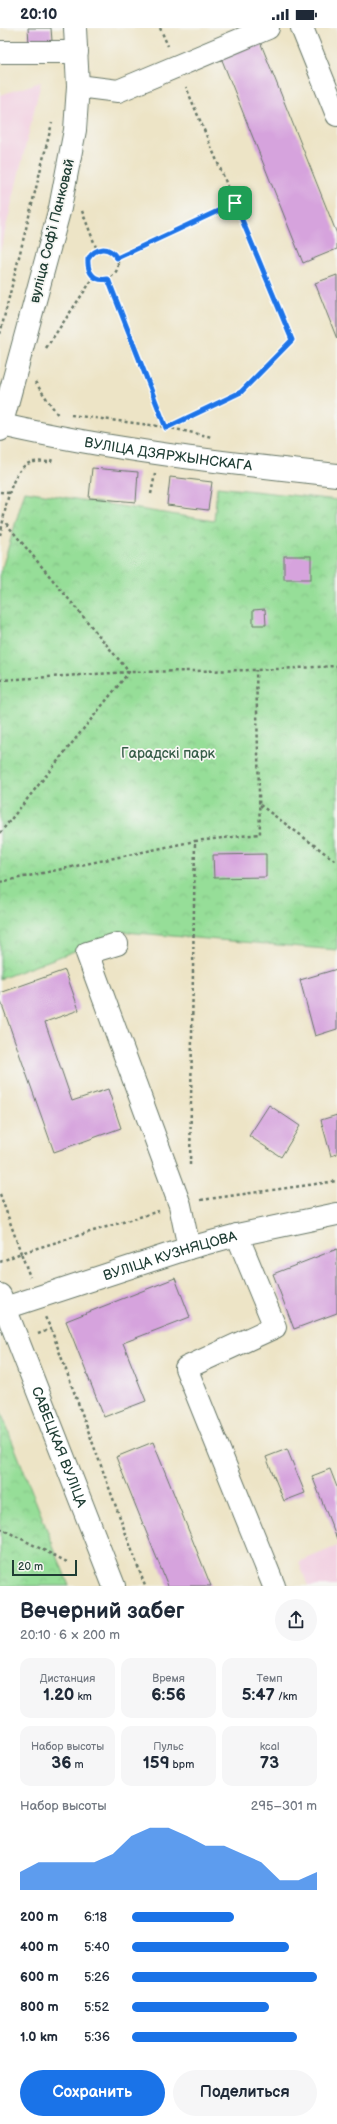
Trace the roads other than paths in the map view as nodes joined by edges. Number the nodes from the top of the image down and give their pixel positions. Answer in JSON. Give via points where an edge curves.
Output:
{"nodes":[{"id":1,"x":76,"y":28,"type":"edge"},
{"id":2,"x":268,"y":28,"type":"edge"},
{"id":3,"x":302,"y":28,"type":"edge"},
{"id":4,"x":0,"y":52,"type":"edge"},
{"id":5,"x":77,"y":52,"type":"junction"},
{"id":6,"x":78,"y":86,"type":"junction"},
{"id":7,"x":337,"y":115,"type":"edge"},
{"id":8,"x":1,"y":427,"type":"edge"},
{"id":9,"x":337,"y":475,"type":"edge"},
{"id":10,"x":117,"y":944,"type":"dead end"},
{"id":11,"x":337,"y":1214,"type":"edge"},
{"id":12,"x":237,"y":1235,"type":"junction"},
{"id":13,"x":189,"y":1248,"type":"junction"},
{"id":14,"x":2,"y":1304,"type":"edge"},
{"id":15,"x":114,"y":1586,"type":"edge"},
{"id":16,"x":274,"y":1586,"type":"edge"}],
"edges":[{"from":1,"to":5,"type":"main road","name":"вуліца Софʼі Панковай"},
{"from":2,"to":6,"type":"main road","via":[[118,92]]},
{"from":3,"to":7,"type":"main road"},
{"from":4,"to":5,"type":"main road"},
{"from":5,"to":6,"type":"main road","name":"вуліца Софʼі Панковай"},
{"from":6,"to":8,"type":"main road","name":"вуліца Софʼі Панковай","via":[[75,130],[60,208]]},
{"from":8,"to":9,"type":"main road","name":"ВУЛІЦА ДЗЯРЖЫНСКАГА","via":[[226,463]]},
{"from":10,"to":13,"type":"main road","via":[[87,953],[180,1205]]},
{"from":11,"to":12,"type":"main road","name":"ВУЛІЦА КУЗНЯЦОВА"},
{"from":12,"to":13,"type":"main road","name":"ВУЛІЦА КУЗНЯЦОВА"},
{"from":12,"to":16,"type":"main road","via":[[275,1328],[186,1368]]},
{"from":13,"to":14,"type":"main road","name":"ВУЛІЦА КУЗНЯЦОВА"},
{"from":14,"to":15,"type":"main road","name":"САВЕЦКАЯ ВУЛІЦА"}]}
